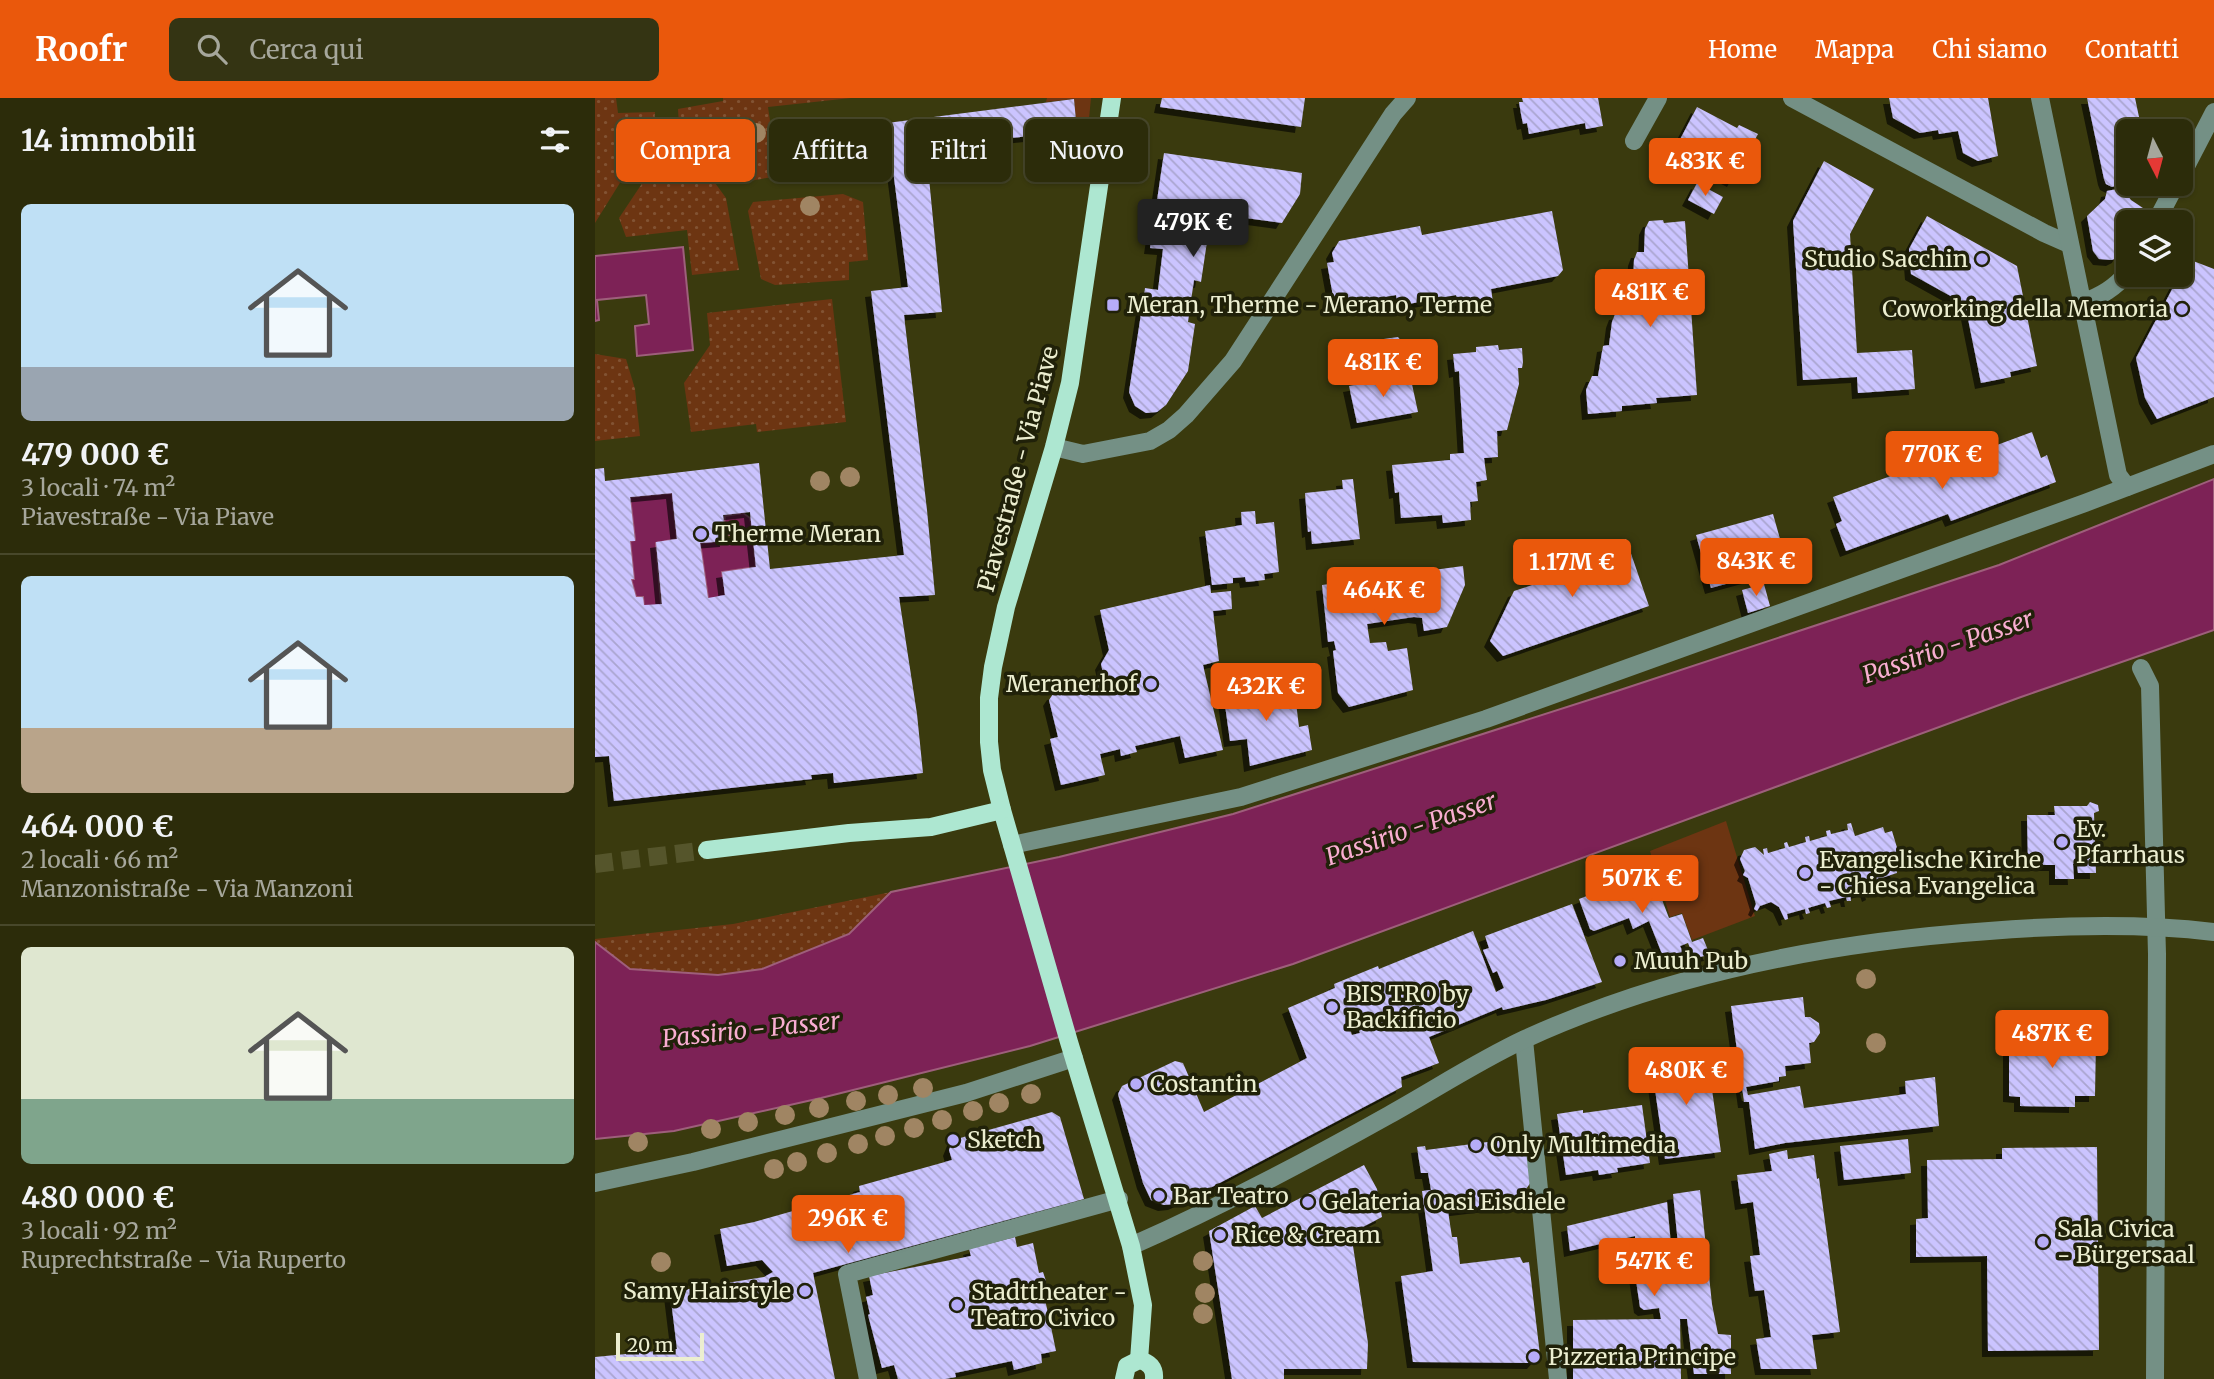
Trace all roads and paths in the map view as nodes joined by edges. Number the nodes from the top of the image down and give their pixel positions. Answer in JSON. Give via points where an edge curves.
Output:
{"nodes":[{"id":1,"x":1112,"y":98,"type":"edge"},
{"id":2,"x":1407,"y":98,"type":"edge"},
{"id":3,"x":1658,"y":98,"type":"edge"},
{"id":4,"x":1792,"y":98,"type":"edge"},
{"id":5,"x":2040,"y":98,"type":"edge"},
{"id":6,"x":2214,"y":112,"type":"edge"},
{"id":7,"x":1633,"y":141,"type":"dead end"},
{"id":8,"x":2193,"y":153,"type":"edge"},
{"id":9,"x":2070,"y":244,"type":"junction"},
{"id":10,"x":2116,"y":285,"type":"edge"},
{"id":11,"x":2082,"y":303,"type":"junction"},
{"id":12,"x":1054,"y":447,"type":"junction"},
{"id":13,"x":2214,"y":454,"type":"edge"},
{"id":14,"x":2127,"y":487,"type":"junction"},
{"id":15,"x":2141,"y":668,"type":"dead end"},
{"id":16,"x":1002,"y":810,"type":"junction"},
{"id":17,"x":707,"y":850,"type":"tunnel mouth"},
{"id":18,"x":1015,"y":852,"type":"junction"},
{"id":19,"x":2156,"y":926,"type":"junction"},
{"id":20,"x":2214,"y":932,"type":"edge"},
{"id":21,"x":1524,"y":1040,"type":"junction"},
{"id":22,"x":1072,"y":1050,"type":"junction"},
{"id":23,"x":595,"y":1183,"type":"edge"},
{"id":24,"x":1119,"y":1199,"type":"junction"},
{"id":25,"x":1131,"y":1246,"type":"junction"},
{"id":26,"x":1139,"y":1360,"type":"junction"},
{"id":27,"x":868,"y":1379,"type":"edge"},
{"id":28,"x":1124,"y":1379,"type":"edge"},
{"id":29,"x":1154,"y":1379,"type":"edge"},
{"id":30,"x":1558,"y":1379,"type":"edge"},
{"id":31,"x":2155,"y":1379,"type":"edge"}],
"edges":[{"from":1,"to":12,"type":"main road","name":"Piavestraße - Via Piave","via":[[1072,370]]},
{"from":2,"to":12,"type":"street","via":[[1233,361],[1186,415],[1150,441],[1083,454]]},
{"from":3,"to":7,"type":"street"},
{"from":4,"to":9,"type":"street"},
{"from":5,"to":9,"type":"street"},
{"from":6,"to":8,"type":"street"},
{"from":9,"to":11,"type":"street"},
{"from":10,"to":11,"type":"street"},
{"from":11,"to":14,"type":"street","via":[[2117,475]]},
{"from":12,"to":16,"type":"main road","name":"Piavestraße - Via Piave","via":[[1006,607],[993,667],[989,742]]},
{"from":13,"to":14,"type":"street"},
{"from":14,"to":18,"type":"street","via":[[1486,719],[1241,797]]},
{"from":15,"to":19,"type":"street","via":[[2150,686]]},
{"from":16,"to":17,"type":"main road","via":[[931,827]]},
{"from":16,"to":18,"type":"main road","name":"Piavestraße - Via Piave"},
{"from":18,"to":22,"type":"main road","name":"Piavestraße - Via Piave"},
{"from":19,"to":20,"type":"street"},
{"from":19,"to":21,"type":"street","via":[[2044,927],[1912,936],[1763,960],[1615,1003]]},
{"from":19,"to":31,"type":"street"},
{"from":21,"to":25,"type":"street","via":[[1194,1218]]},
{"from":21,"to":30,"type":"street"},
{"from":22,"to":23,"type":"street","via":[[966,1093]]},
{"from":22,"to":24,"type":"main road","name":"Piavestraße - Via Piave"},
{"from":24,"to":25,"type":"main road","name":"Piavestraße - Via Piave"},
{"from":24,"to":27,"type":"street","via":[[847,1273]]},
{"from":25,"to":26,"type":"main road","name":"Piavestraße - Via Piave","via":[[1143,1305]]},
{"from":26,"to":28,"type":"main road","via":[[1127,1366]]},
{"from":26,"to":29,"type":"main road","via":[[1149,1363]]}]}
